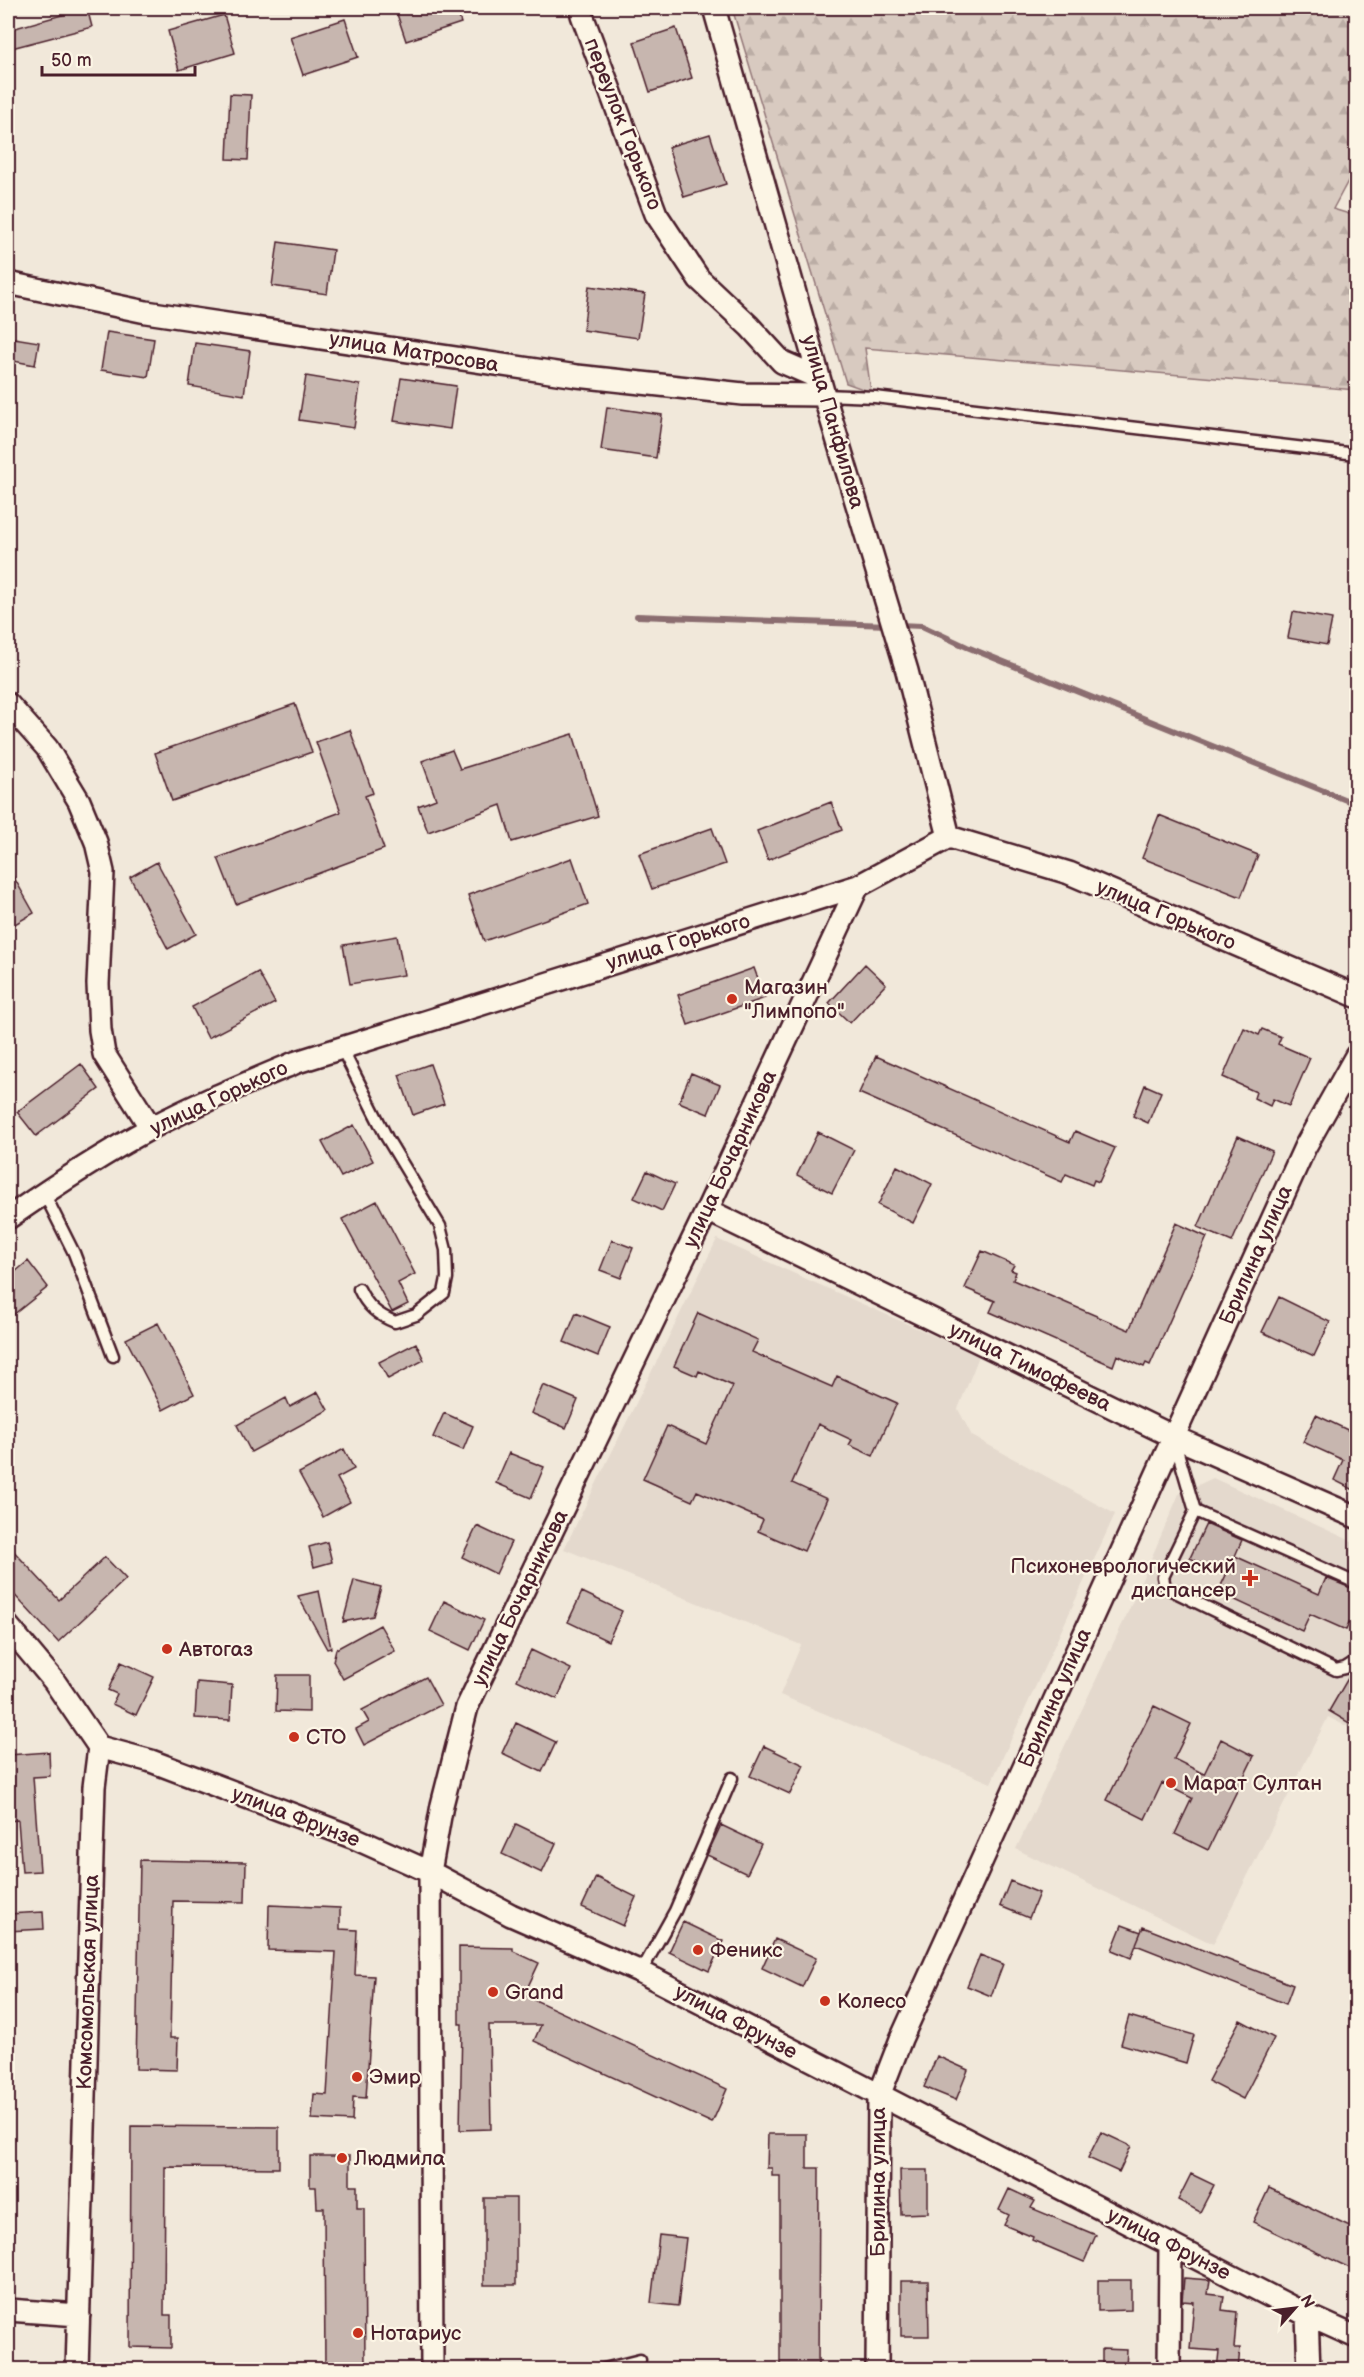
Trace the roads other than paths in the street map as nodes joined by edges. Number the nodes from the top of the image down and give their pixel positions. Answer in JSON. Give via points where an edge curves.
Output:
{"nodes":[{"id":1,"x":714,"y":8,"type":"edge"},
{"id":2,"x":582,"y":15,"type":"dead end"},
{"id":3,"x":8,"y":283,"type":"edge"},
{"id":4,"x":822,"y":387,"type":"junction"},
{"id":5,"x":1356,"y":454,"type":"edge"},
{"id":6,"x":8,"y":704,"type":"edge"},
{"id":7,"x":949,"y":837,"type":"junction"},
{"id":8,"x":858,"y":886,"type":"junction"},
{"id":9,"x":1356,"y":996,"type":"edge"},
{"id":10,"x":341,"y":1047,"type":"junction"},
{"id":11,"x":1356,"y":1056,"type":"edge"},
{"id":12,"x":151,"y":1128,"type":"junction"},
{"id":13,"x":44,"y":1193,"type":"junction"},
{"id":14,"x":707,"y":1210,"type":"junction"},
{"id":15,"x":8,"y":1218,"type":"edge"},
{"id":16,"x":359,"y":1288,"type":"dead end"},
{"id":17,"x":113,"y":1356,"type":"dead end"},
{"id":18,"x":1174,"y":1437,"type":"junction"},
{"id":19,"x":1195,"y":1511,"type":"junction"},
{"id":20,"x":1356,"y":1517,"type":"edge"},
{"id":21,"x":1356,"y":1582,"type":"edge"},
{"id":22,"x":8,"y":1626,"type":"edge"},
{"id":23,"x":1356,"y":1661,"type":"edge"},
{"id":24,"x":99,"y":1747,"type":"junction"},
{"id":25,"x":732,"y":1778,"type":"dead end"},
{"id":26,"x":430,"y":1872,"type":"junction"},
{"id":27,"x":641,"y":1972,"type":"junction"},
{"id":28,"x":879,"y":2096,"type":"junction"},
{"id":29,"x":1170,"y":2244,"type":"junction"},
{"id":30,"x":8,"y":2310,"type":"edge"},
{"id":31,"x":79,"y":2315,"type":"junction"},
{"id":32,"x":1307,"y":2315,"type":"junction"},
{"id":33,"x":1356,"y":2337,"type":"edge"},
{"id":34,"x":640,"y":2360,"type":"dead end"},
{"id":35,"x":76,"y":2370,"type":"edge"},
{"id":36,"x":432,"y":2370,"type":"edge"},
{"id":37,"x":600,"y":2370,"type":"edge"},
{"id":38,"x":878,"y":2370,"type":"edge"},
{"id":39,"x":1169,"y":2370,"type":"edge"},
{"id":40,"x":1309,"y":2370,"type":"edge"}],
"edges":[{"from":1,"to":4,"type":"street","name":"улица Панфилова"},
{"from":2,"to":4,"type":"street","name":"переулок Горького","via":[[656,214],[699,279],[782,362]]},
{"from":3,"to":4,"type":"street","name":"улица Матросова","via":[[146,312],[577,376],[743,394]]},
{"from":4,"to":5,"type":"lane","via":[[876,397]]},
{"from":4,"to":7,"type":"street","name":"улица Панфилова","via":[[907,671]]},
{"from":6,"to":12,"type":"street","via":[[47,748],[79,801],[96,842],[104,872],[98,984],[104,1054]]},
{"from":7,"to":8,"type":"street","name":"улица Горького"},
{"from":7,"to":9,"type":"street","name":"улица Горького","via":[[1069,873]]},
{"from":8,"to":10,"type":"street","name":"улица Горького"},
{"from":8,"to":14,"type":"street","name":"улица Бочарникова"},
{"from":10,"to":12,"type":"street","name":"улица Горького","via":[[230,1090]]},
{"from":10,"to":16,"type":"lane","via":[[387,1137],[440,1226],[446,1250],[444,1293],[416,1315],[395,1322],[381,1316],[366,1304]]},
{"from":11,"to":18,"type":"street","name":"Брилина улица","via":[[1305,1147]]},
{"from":12,"to":13,"type":"street","name":"улица Горького"},
{"from":13,"to":15,"type":"street","name":"улица Горького"},
{"from":13,"to":17,"type":"lane","via":[[74,1253]]},
{"from":14,"to":18,"type":"street","name":"улица Тимофеева"},
{"from":14,"to":26,"type":"street","name":"улица Бочарникова","via":[[467,1707]]},
{"from":18,"to":19,"type":"lane"},
{"from":18,"to":20,"type":"street","name":"улица Тимофеева"},
{"from":18,"to":28,"type":"street","name":"Брилина улица","via":[[906,2028]]},
{"from":19,"to":21,"type":"lane"},
{"from":19,"to":23,"type":"lane","via":[[1163,1577],[1165,1587],[1336,1670]]},
{"from":22,"to":24,"type":"street","via":[[54,1682]]},
{"from":24,"to":26,"type":"street","name":"улица Фрунзе","via":[[151,1761],[352,1837]]},
{"from":24,"to":31,"type":"street","name":"Комсомольская улица","via":[[93,1798]]},
{"from":25,"to":27,"type":"lane","via":[[675,1911]]},
{"from":26,"to":27,"type":"street","name":"улица Фрунзе","via":[[511,1915]]},
{"from":26,"to":36,"type":"street","name":"улица Бочарникова"},
{"from":27,"to":28,"type":"street","name":"улица Фрунзе"},
{"from":28,"to":29,"type":"street","name":"улица Фрунзе"},
{"from":28,"to":38,"type":"street","name":"Брилина улица"},
{"from":29,"to":32,"type":"street","name":"улица Фрунзе"},
{"from":29,"to":39,"type":"street"},
{"from":30,"to":31,"type":"street"},
{"from":31,"to":35,"type":"street","name":"Комсомольская улица"},
{"from":32,"to":33,"type":"street","name":"улица Фрунзе"},
{"from":32,"to":40,"type":"street"},
{"from":34,"to":37,"type":"lane"}]}
